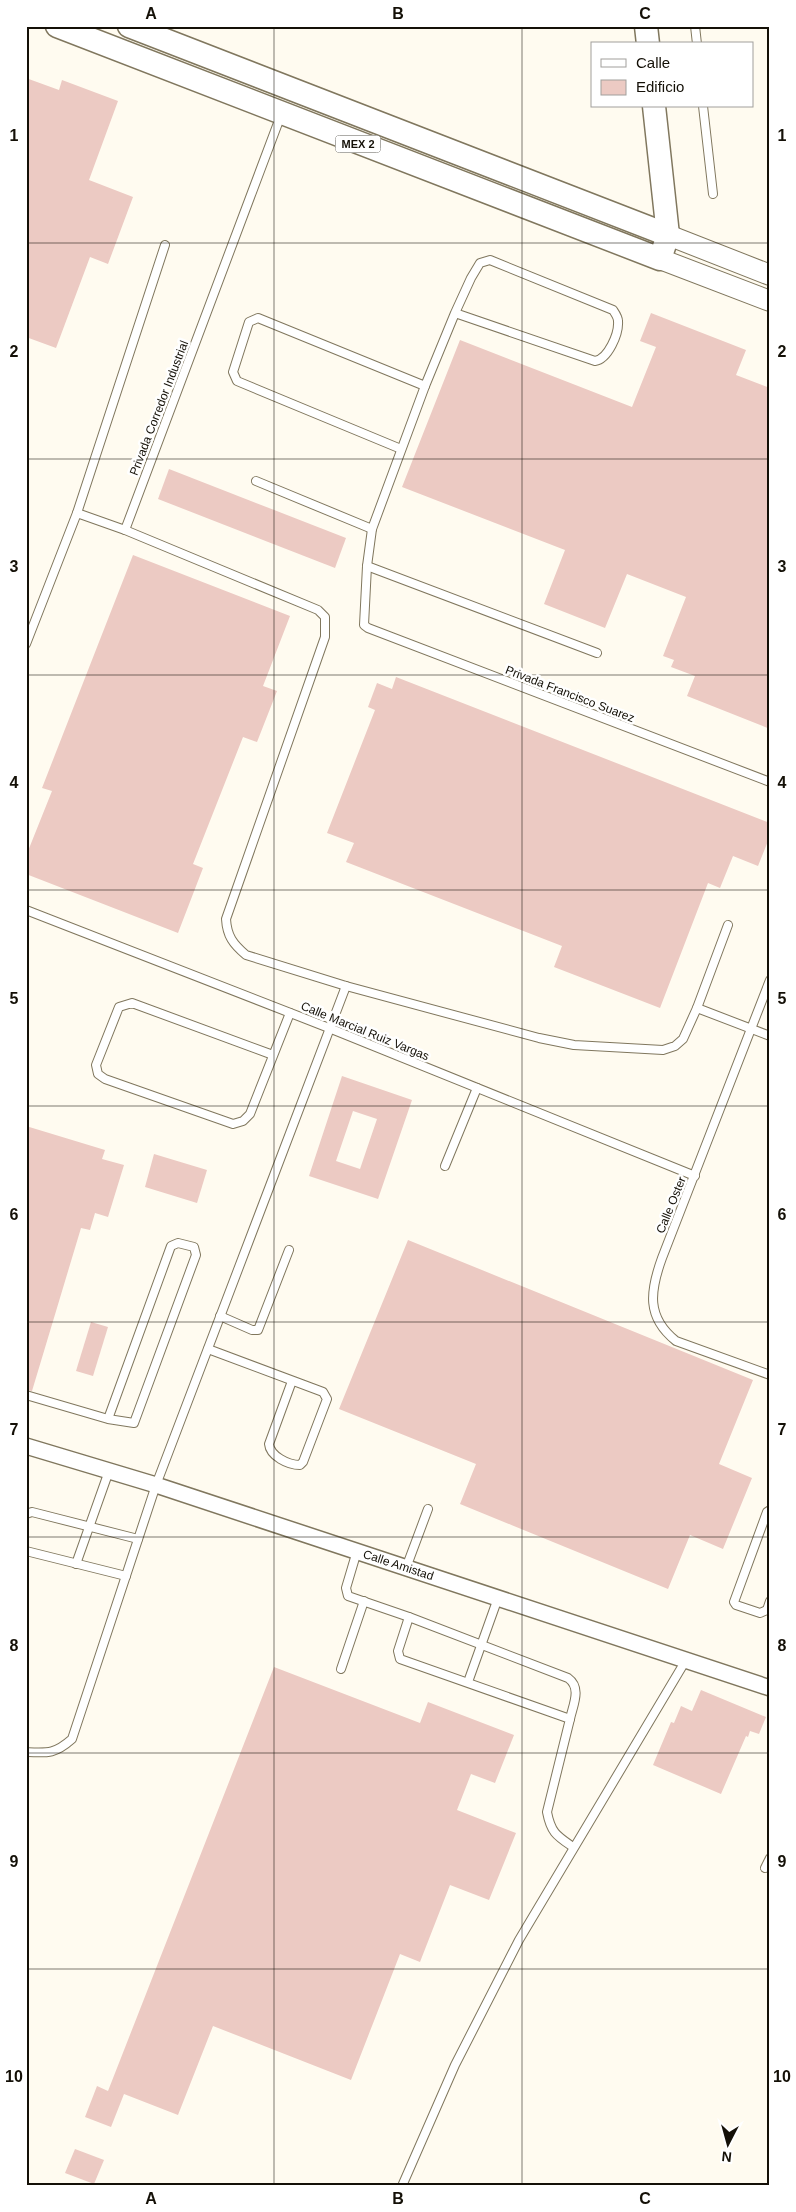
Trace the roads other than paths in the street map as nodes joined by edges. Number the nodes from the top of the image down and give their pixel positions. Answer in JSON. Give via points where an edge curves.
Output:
{"nodes":[{"id":1,"x":56,"y":26,"type":"edge"},
{"id":2,"x":129,"y":26,"type":"edge"},
{"id":3,"x":646,"y":26,"type":"edge"},
{"id":4,"x":695,"y":26,"type":"edge"},
{"id":5,"x":648,"y":42,"type":"edge"},
{"id":6,"x":697,"y":42,"type":"edge"},
{"id":7,"x":290,"y":89,"type":"junction"},
{"id":8,"x":654,"y":108,"type":"edge"},
{"id":9,"x":704,"y":108,"type":"edge"},
{"id":10,"x":281,"y":114,"type":"junction"},
{"id":11,"x":713,"y":194,"type":"dead end"},
{"id":12,"x":668,"y":235,"type":"junction"},
{"id":13,"x":165,"y":245,"type":"dead end"},
{"id":14,"x":660,"y":259,"type":"junction"},
{"id":15,"x":770,"y":275,"type":"edge"},
{"id":16,"x":770,"y":301,"type":"edge"},
{"id":17,"x":455,"y":313,"type":"junction"},
{"id":18,"x":424,"y":386,"type":"junction"},
{"id":19,"x":401,"y":449,"type":"junction"},
{"id":20,"x":256,"y":481,"type":"dead end"},
{"id":21,"x":77,"y":513,"type":"junction"},
{"id":22,"x":372,"y":529,"type":"junction"},
{"id":23,"x":125,"y":530,"type":"junction"},
{"id":24,"x":367,"y":566,"type":"junction"},
{"id":25,"x":26,"y":644,"type":"edge"},
{"id":26,"x":597,"y":653,"type":"dead end"},
{"id":27,"x":770,"y":782,"type":"edge"},
{"id":28,"x":26,"y":910,"type":"edge"},
{"id":29,"x":728,"y":925,"type":"dead end"},
{"id":30,"x":770,"y":980,"type":"edge"},
{"id":31,"x":346,"y":986,"type":"junction"},
{"id":32,"x":697,"y":1008,"type":"junction"},
{"id":33,"x":290,"y":1013,"type":"junction"},
{"id":34,"x":329,"y":1028,"type":"junction"},
{"id":35,"x":751,"y":1028,"type":"junction"},
{"id":36,"x":770,"y":1036,"type":"edge"},
{"id":37,"x":273,"y":1055,"type":"junction"},
{"id":38,"x":477,"y":1088,"type":"junction"},
{"id":39,"x":446,"y":1166,"type":"dead end"},
{"id":40,"x":694,"y":1176,"type":"junction"},
{"id":41,"x":290,"y":1250,"type":"dead end"},
{"id":42,"x":220,"y":1316,"type":"junction"},
{"id":43,"x":208,"y":1349,"type":"junction"},
{"id":44,"x":770,"y":1375,"type":"edge"},
{"id":45,"x":292,"y":1381,"type":"junction"},
{"id":46,"x":26,"y":1395,"type":"edge"},
{"id":47,"x":108,"y":1419,"type":"junction"},
{"id":48,"x":26,"y":1446,"type":"edge"},
{"id":49,"x":110,"y":1471,"type":"junction"},
{"id":50,"x":156,"y":1485,"type":"junction"},
{"id":51,"x":428,"y":1509,"type":"dead end"},
{"id":52,"x":770,"y":1510,"type":"edge"},
{"id":53,"x":26,"y":1514,"type":"edge"},
{"id":54,"x":90,"y":1527,"type":"junction"},
{"id":55,"x":138,"y":1539,"type":"junction"},
{"id":56,"x":26,"y":1551,"type":"edge"},
{"id":57,"x":357,"y":1552,"type":"junction"},
{"id":58,"x":76,"y":1564,"type":"junction"},
{"id":59,"x":406,"y":1568,"type":"junction"},
{"id":60,"x":126,"y":1576,"type":"junction"},
{"id":61,"x":498,"y":1598,"type":"junction"},
{"id":62,"x":770,"y":1601,"type":"edge"},
{"id":63,"x":364,"y":1602,"type":"junction"},
{"id":64,"x":410,"y":1617,"type":"junction"},
{"id":65,"x":482,"y":1645,"type":"junction"},
{"id":66,"x":686,"y":1660,"type":"junction"},
{"id":67,"x":341,"y":1669,"type":"dead end"},
{"id":68,"x":468,"y":1682,"type":"junction"},
{"id":69,"x":770,"y":1688,"type":"edge"},
{"id":70,"x":570,"y":1719,"type":"junction"},
{"id":71,"x":26,"y":1752,"type":"edge"},
{"id":72,"x":573,"y":1848,"type":"junction"},
{"id":73,"x":770,"y":1858,"type":"edge"},
{"id":74,"x":764,"y":1868,"type":"dead end"},
{"id":75,"x":402,"y":2186,"type":"edge"}],
"edges":[{"from":1,"to":10,"type":"main road","number":"MEX 2"},
{"from":2,"to":7,"type":"main road","number":"MEX 2"},
{"from":3,"to":5,"type":"main road"},
{"from":4,"to":6,"type":"lane"},
{"from":7,"to":10,"type":"main road"},
{"from":7,"to":12,"type":"main road","number":"MEX 2"},
{"from":8,"to":12,"type":"main road"},
{"from":9,"to":11,"type":"lane"},
{"from":10,"to":14,"type":"main road","number":"MEX 2"},
{"from":10,"to":23,"type":"lane","name":"Privada Corredor Industrial"},
{"from":12,"to":14,"type":"main road"},
{"from":12,"to":15,"type":"main road","number":"MEX 2"},
{"from":13,"to":21,"type":"lane"},
{"from":14,"to":16,"type":"main road","number":"MEX 2"},
{"from":17,"to":17,"type":"lane","via":[[595,361],[604,358],[616,336],[618,322],[613,310],[490,260],[480,263],[470,278]]},
{"from":17,"to":18,"type":"lane"},
{"from":18,"to":19,"type":"lane"},
{"from":18,"to":19,"type":"lane","via":[[258,318],[249,322],[233,372],[237,381]]},
{"from":19,"to":22,"type":"lane"},
{"from":20,"to":22,"type":"lane"},
{"from":21,"to":23,"type":"lane"},
{"from":21,"to":25,"type":"lane"},
{"from":22,"to":24,"type":"lane"},
{"from":23,"to":31,"type":"lane","via":[[318,610],[325,617],[325,636],[226,919],[227,932],[234,945],[246,955]]},
{"from":24,"to":26,"type":"lane"},
{"from":24,"to":27,"type":"lane","name":"Privada Francisco Suarez","via":[[364,625],[377,632]]},
{"from":28,"to":33,"type":"lane","name":"Calle Marcial Ruiz Vargas"},
{"from":29,"to":32,"type":"lane"},
{"from":30,"to":35,"type":"lane","name":"Calle Oster"},
{"from":31,"to":32,"type":"lane","via":[[556,1042],[654,1050],[664,1050],[679,1042]]},
{"from":31,"to":34,"type":"lane"},
{"from":32,"to":35,"type":"lane"},
{"from":33,"to":34,"type":"lane","name":"Calle Marcial Ruiz Vargas"},
{"from":33,"to":37,"type":"lane"},
{"from":34,"to":38,"type":"lane","name":"Calle Marcial Ruiz Vargas"},
{"from":34,"to":42,"type":"lane"},
{"from":35,"to":36,"type":"lane"},
{"from":35,"to":40,"type":"lane","name":"Calle Oster"},
{"from":37,"to":37,"type":"lane","via":[[250,1114],[233,1124],[104,1079],[98,1074],[96,1065],[119,1008],[132,1003]]},
{"from":38,"to":39,"type":"lane"},
{"from":38,"to":40,"type":"lane","name":"Calle Marcial Ruiz Vargas"},
{"from":40,"to":44,"type":"lane","name":"Calle Oster","via":[[656,1276],[653,1307],[657,1321],[676,1341]]},
{"from":41,"to":42,"type":"lane","via":[[258,1330]]},
{"from":42,"to":43,"type":"lane"},
{"from":43,"to":45,"type":"lane"},
{"from":43,"to":50,"type":"lane"},
{"from":45,"to":45,"type":"lane","via":[[324,1392],[327,1399],[304,1462],[300,1465],[294,1465],[269,1450]]},
{"from":46,"to":47,"type":"lane"},
{"from":47,"to":47,"type":"lane","via":[[129,1423],[137,1420],[196,1255],[194,1247],[178,1243],[171,1246]]},
{"from":48,"to":49,"type":"street","name":"Calle Amistad"},
{"from":49,"to":50,"type":"street","name":"Calle Amistad"},
{"from":49,"to":54,"type":"lane"},
{"from":50,"to":55,"type":"lane"},
{"from":50,"to":57,"type":"street","name":"Calle Amistad"},
{"from":51,"to":59,"type":"lane"},
{"from":52,"to":62,"type":"lane","via":[[734,1602],[760,1613],[766,1610]]},
{"from":53,"to":54,"type":"lane","via":[[32,1512]]},
{"from":54,"to":55,"type":"lane"},
{"from":54,"to":58,"type":"lane"},
{"from":55,"to":60,"type":"lane"},
{"from":56,"to":58,"type":"lane"},
{"from":57,"to":59,"type":"street","name":"Calle Amistad"},
{"from":57,"to":63,"type":"lane","via":[[346,1588],[348,1596]]},
{"from":58,"to":60,"type":"lane"},
{"from":59,"to":61,"type":"street","name":"Calle Amistad"},
{"from":60,"to":71,"type":"lane","via":[[72,1739],[60,1750]]},
{"from":61,"to":65,"type":"lane"},
{"from":61,"to":66,"type":"street","name":"Calle Amistad"},
{"from":63,"to":64,"type":"lane"},
{"from":63,"to":67,"type":"lane"},
{"from":64,"to":65,"type":"lane"},
{"from":64,"to":68,"type":"lane","via":[[398,1651],[400,1659]]},
{"from":65,"to":68,"type":"lane"},
{"from":65,"to":70,"type":"lane","via":[[573,1682],[576,1694]]},
{"from":66,"to":69,"type":"street","name":"Calle Amistad"},
{"from":66,"to":72,"type":"lane"},
{"from":68,"to":70,"type":"lane"},
{"from":70,"to":72,"type":"lane","via":[[547,1812],[555,1834]]},
{"from":72,"to":75,"type":"lane","via":[[519,1940],[456,2064]]},
{"from":73,"to":74,"type":"lane"}]}
